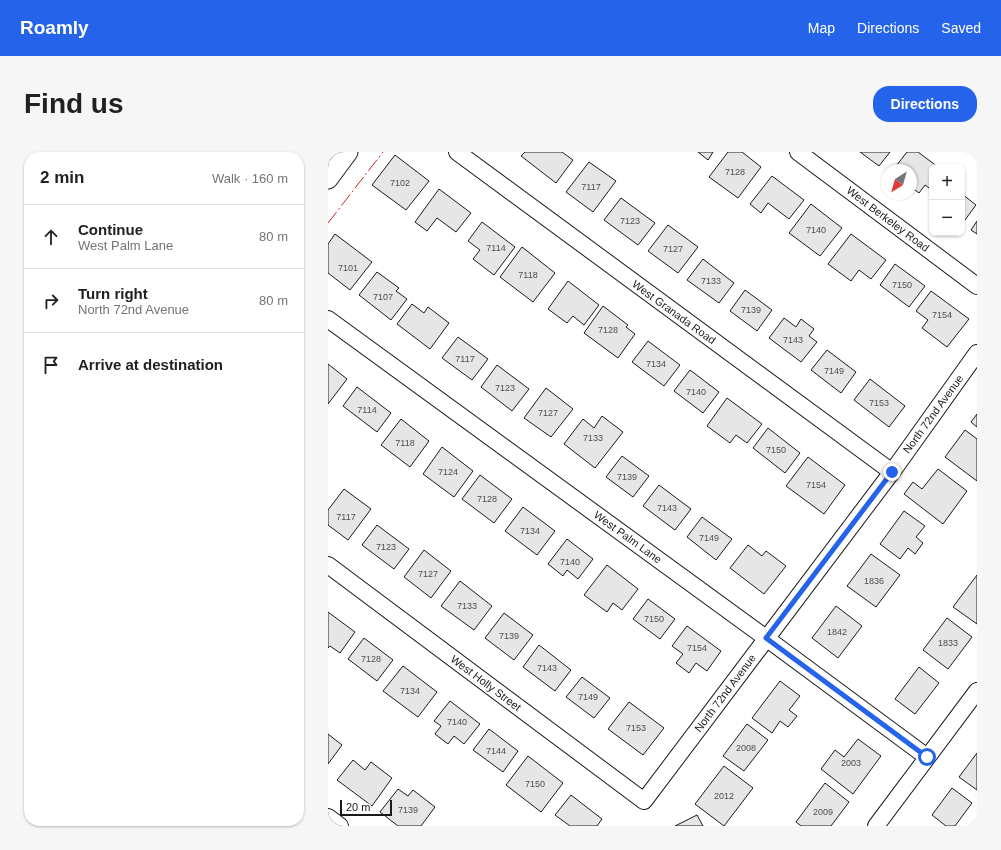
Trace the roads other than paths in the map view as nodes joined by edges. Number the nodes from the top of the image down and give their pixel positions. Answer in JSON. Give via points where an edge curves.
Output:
{"nodes":[{"id":1,"x":348,"y":152,"type":"edge"},
{"id":2,"x":456,"y":152,"type":"edge"},
{"id":3,"x":798,"y":152,"type":"edge"},
{"id":4,"x":328,"y":179,"type":"edge"},
{"id":5,"x":977,"y":286,"type":"edge"},
{"id":6,"x":328,"y":319,"type":"edge"},
{"id":7,"x":977,"y":353,"type":"edge"},
{"id":8,"x":892,"y":472,"type":"junction"},
{"id":9,"x":328,"y":565,"type":"edge"},
{"id":10,"x":766,"y":638,"type":"junction"},
{"id":11,"x":977,"y":691,"type":"edge"},
{"id":12,"x":927,"y":757,"type":"junction"},
{"id":13,"x":644,"y":801,"type":"joint"},
{"id":14,"x":328,"y":817,"type":"edge"},
{"id":15,"x":340,"y":826,"type":"edge"},
{"id":16,"x":876,"y":826,"type":"edge"}],
"edges":[{"from":1,"to":4,"type":"street"},
{"from":2,"to":8,"type":"street","name":"West Granada Road"},
{"from":3,"to":5,"type":"street","name":"West Berkeley Road"},
{"from":6,"to":10,"type":"street","name":"West Palm Lane"},
{"from":7,"to":8,"type":"street","name":"North 72nd Avenue"},
{"from":8,"to":10,"type":"street","name":"North 72nd Avenue"},
{"from":9,"to":13,"type":"street","name":"West Holly Street"},
{"from":10,"to":12,"type":"street","name":"West Palm Lane"},
{"from":10,"to":13,"type":"street","name":"North 72nd Avenue"},
{"from":11,"to":12,"type":"street"},
{"from":12,"to":16,"type":"street"},
{"from":14,"to":15,"type":"street"}]}
